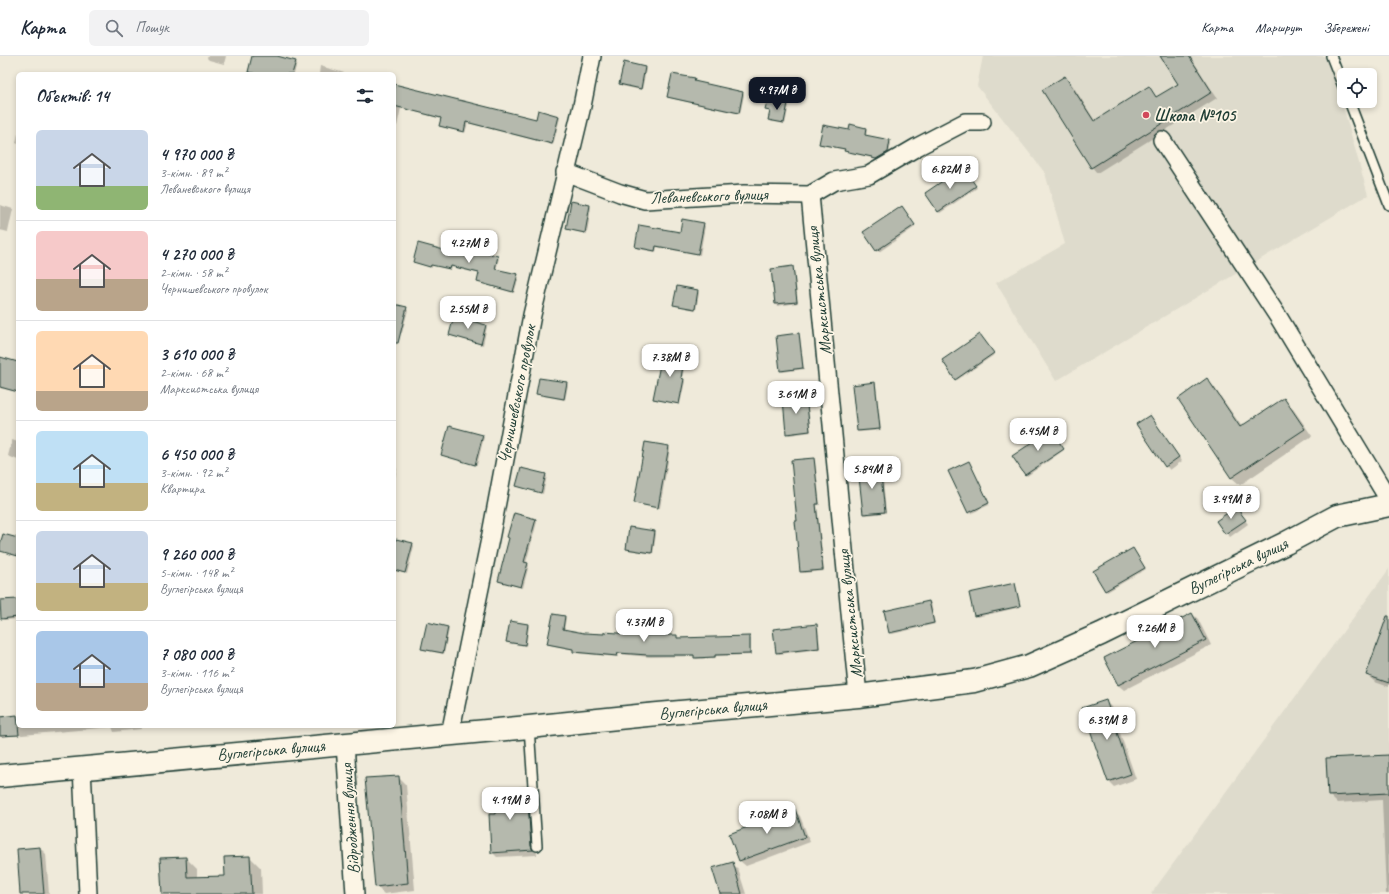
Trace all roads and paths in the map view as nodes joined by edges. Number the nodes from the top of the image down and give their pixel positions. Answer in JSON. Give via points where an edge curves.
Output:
{"nodes":[{"id":1,"x":592,"y":56,"type":"edge"},
{"id":2,"x":1331,"y":56,"type":"edge"},
{"id":3,"x":1337,"y":71,"type":"edge"},
{"id":4,"x":1352,"y":108,"type":"edge"},
{"id":5,"x":982,"y":122,"type":"dead end"},
{"id":6,"x":1162,"y":140,"type":"dead end"},
{"id":7,"x":565,"y":172,"type":"junction"},
{"id":8,"x":810,"y":195,"type":"junction"},
{"id":9,"x":1389,"y":205,"type":"edge"},
{"id":10,"x":1389,"y":500,"type":"edge"},
{"id":11,"x":1389,"y":505,"type":"edge"},
{"id":12,"x":858,"y":696,"type":"junction"},
{"id":13,"x":529,"y":727,"type":"junction"},
{"id":14,"x":450,"y":734,"type":"junction"},
{"id":15,"x":345,"y":744,"type":"junction"},
{"id":16,"x":82,"y":768,"type":"junction"},
{"id":17,"x":0,"y":776,"type":"edge"},
{"id":18,"x":537,"y":846,"type":"dead end"},
{"id":19,"x":88,"y":894,"type":"edge"},
{"id":20,"x":355,"y":894,"type":"edge"}],
"edges":[{"from":1,"to":7,"type":"street","name":"Чернишевського провулок"},
{"from":2,"to":3,"type":"lane"},
{"from":4,"to":9,"type":"lane"},
{"from":5,"to":8,"type":"street","via":[[965,122],[869,175],[834,181]]},
{"from":6,"to":10,"type":"street","via":[[1280,318]]},
{"from":7,"to":8,"type":"street","name":"Леваневського вулиця","via":[[645,200],[744,194]]},
{"from":7,"to":14,"type":"street","name":"Чернишевського провулок","via":[[532,315]]},
{"from":8,"to":12,"type":"street","name":"Марксистська вулиця"},
{"from":11,"to":12,"type":"street","name":"Вуглегірська вулиця","via":[[1337,516],[1101,634],[1029,666],[974,681]]},
{"from":12,"to":13,"type":"street","name":"Вуглегірська вулиця"},
{"from":13,"to":14,"type":"street","name":"Вуглегірська вулиця"},
{"from":13,"to":18,"type":"lane"},
{"from":14,"to":15,"type":"street","name":"Вуглегірська вулиця"},
{"from":15,"to":16,"type":"street","name":"Вуглегірська вулиця"},
{"from":15,"to":20,"type":"street","name":"Відродження вулиця"},
{"from":16,"to":17,"type":"street","name":"Вуглегірська вулиця"},
{"from":16,"to":19,"type":"street"}]}
